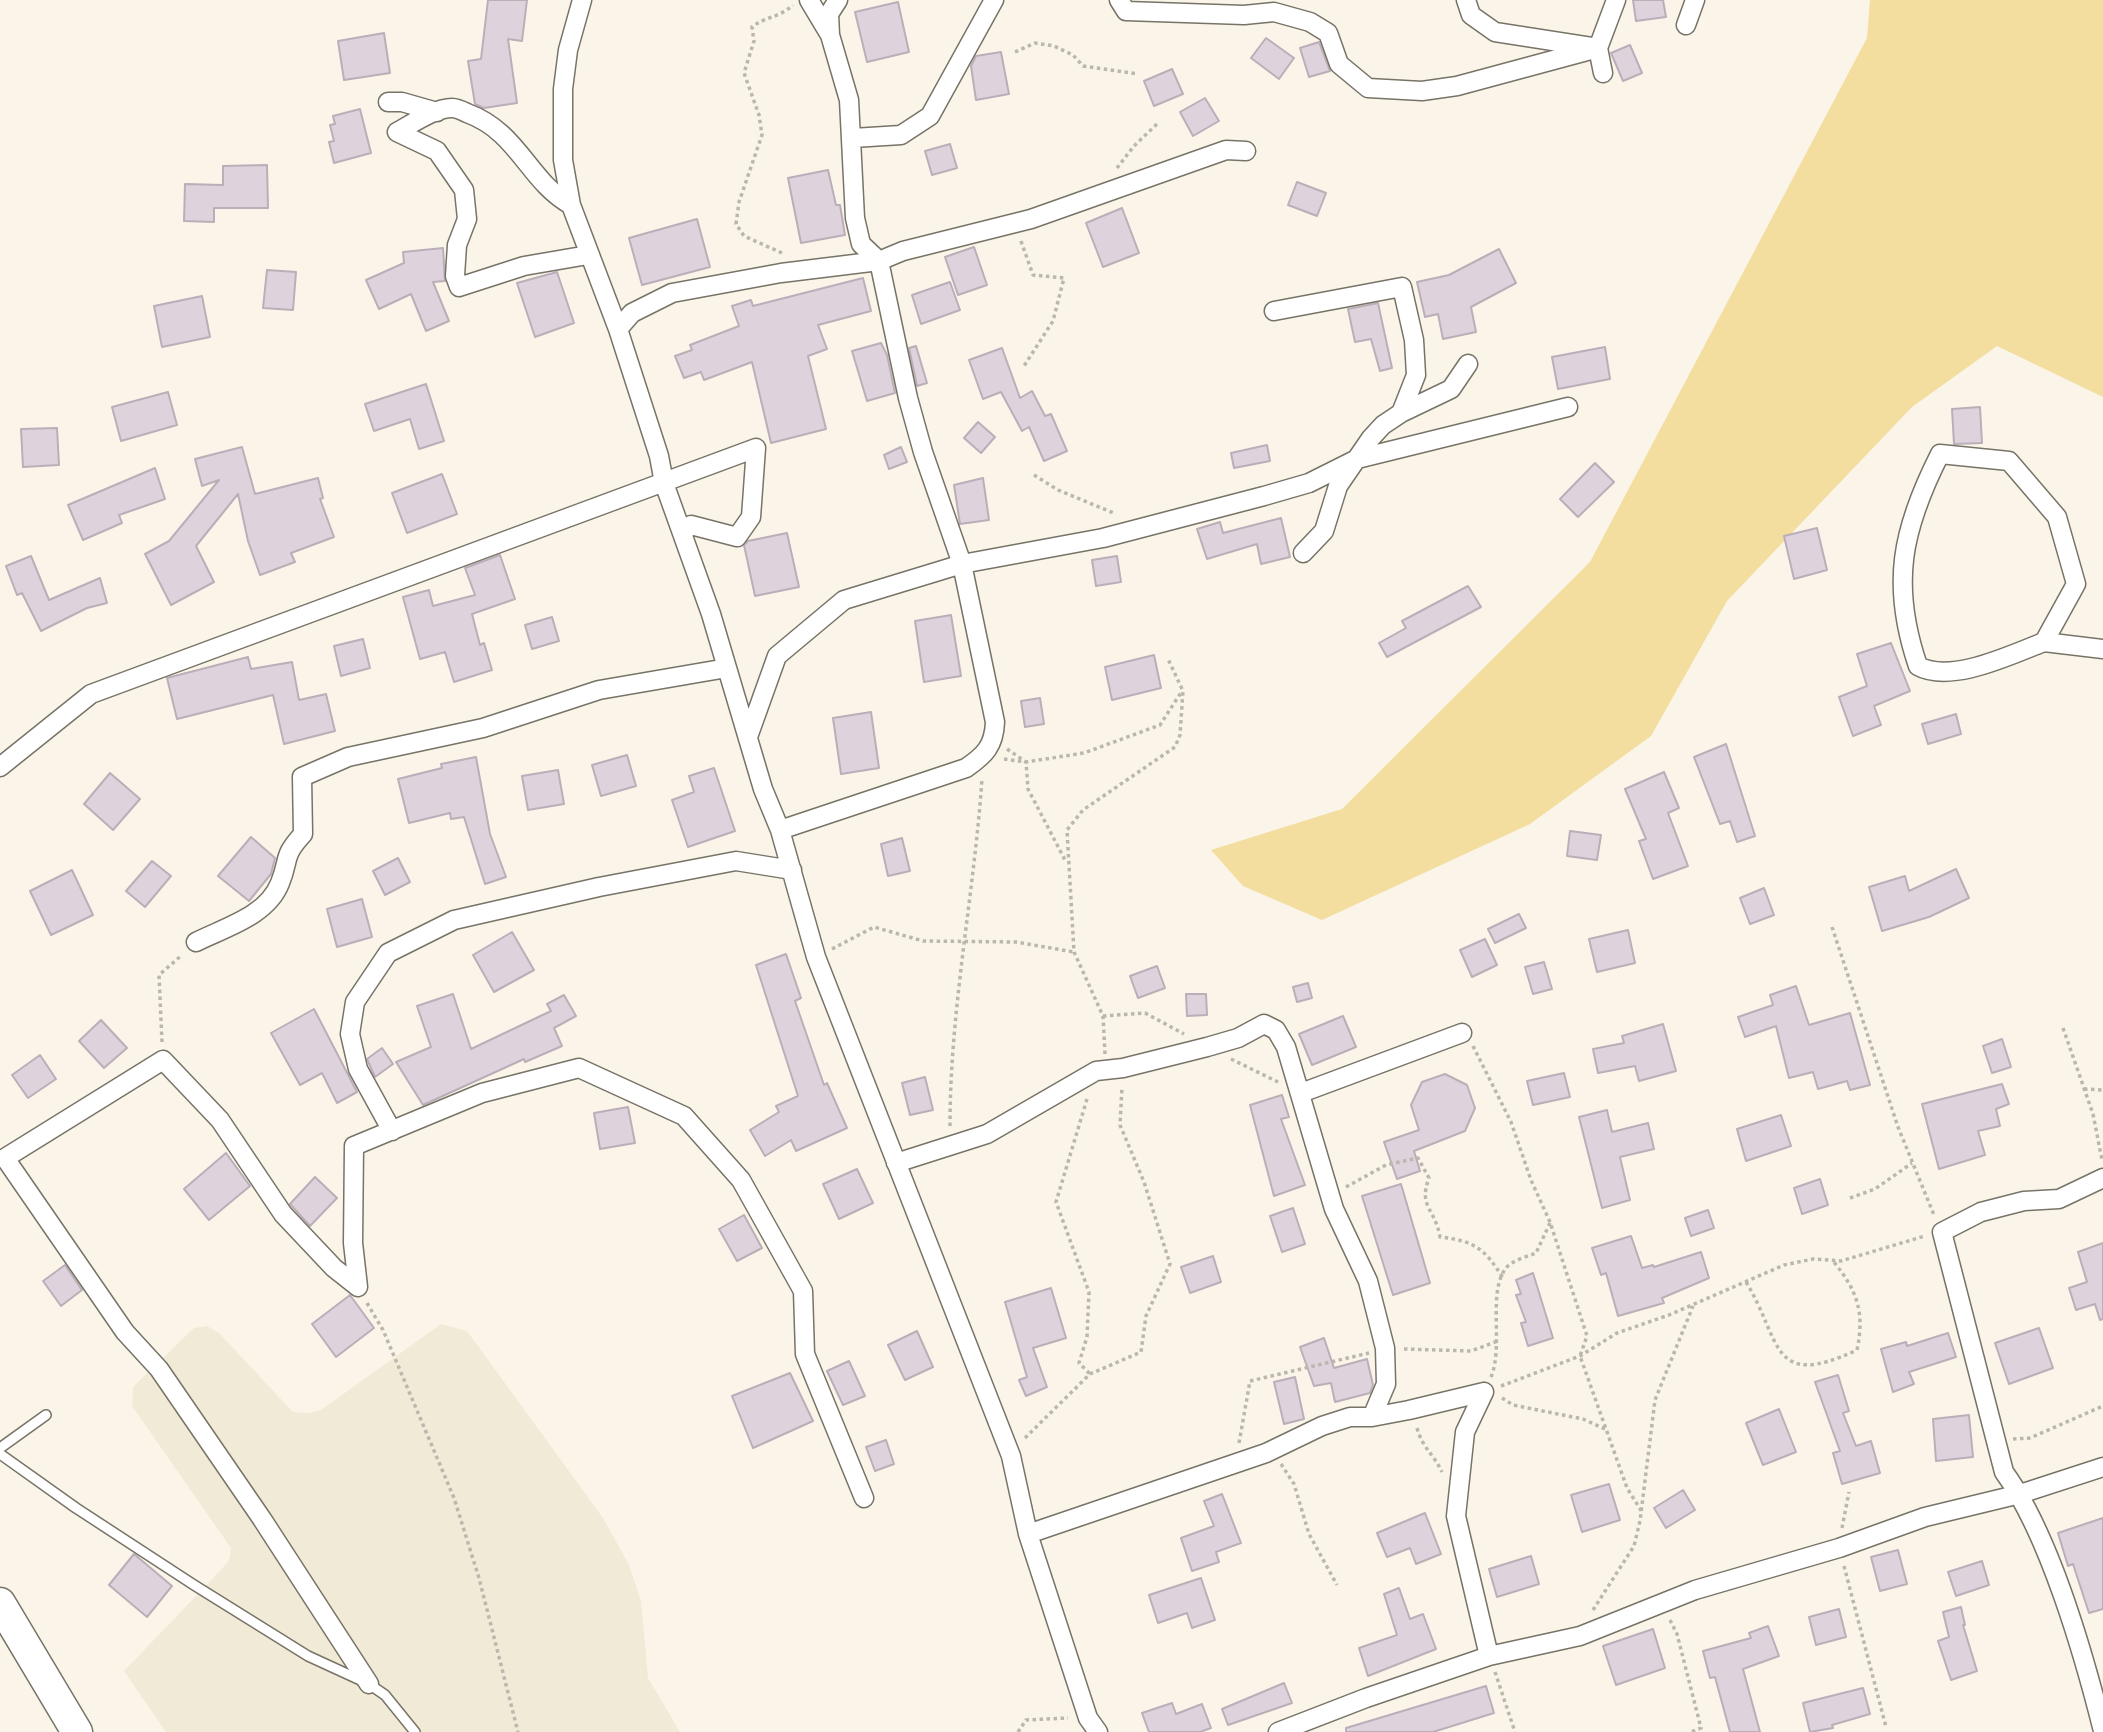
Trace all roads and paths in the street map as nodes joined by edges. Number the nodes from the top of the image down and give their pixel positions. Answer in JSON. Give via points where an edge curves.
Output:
{"nodes":[{"id":1,"x":582,"y":0,"type":"edge"},
{"id":2,"x":798,"y":0,"type":"edge"},
{"id":3,"x":809,"y":0,"type":"edge"},
{"id":4,"x":838,"y":0,"type":"edge"},
{"id":5,"x":994,"y":0,"type":"edge"},
{"id":6,"x":1119,"y":0,"type":"edge"},
{"id":7,"x":1465,"y":0,"type":"edge"},
{"id":8,"x":1616,"y":0,"type":"edge"},
{"id":9,"x":1695,"y":0,"type":"edge"},
{"id":10,"x":1686,"y":24,"type":"dead end"},
{"id":11,"x":830,"y":35,"type":"junction"},
{"id":12,"x":1598,"y":48,"type":"junction"},
{"id":13,"x":1014,"y":52,"type":"dead end"},
{"id":14,"x":1603,"y":73,"type":"dead end"},
{"id":15,"x":1138,"y":74,"type":"dead end"},
{"id":16,"x":388,"y":102,"type":"dead end"},
{"id":17,"x":437,"y":112,"type":"junction"},
{"id":18,"x":1157,"y":124,"type":"dead end"},
{"id":19,"x":853,"y":138,"type":"junction"},
{"id":20,"x":1247,"y":151,"type":"dead end"},
{"id":21,"x":1102,"y":194,"type":"junction"},
{"id":22,"x":571,"y":205,"type":"junction"},
{"id":23,"x":1017,"y":224,"type":"junction"},
{"id":24,"x":588,"y":255,"type":"junction"},
{"id":25,"x":879,"y":261,"type":"junction"},
{"id":26,"x":811,"y":270,"type":"junction"},
{"id":27,"x":1274,"y":311,"type":"dead end"},
{"id":28,"x":618,"y":328,"type":"junction"},
{"id":29,"x":1468,"y":364,"type":"dead end"},
{"id":30,"x":1024,"y":366,"type":"dead end"},
{"id":31,"x":1568,"y":407,"type":"dead end"},
{"id":32,"x":1401,"y":413,"type":"junction"},
{"id":33,"x":1357,"y":459,"type":"junction"},
{"id":34,"x":1034,"y":475,"type":"dead end"},
{"id":35,"x":664,"y":483,"type":"junction"},
{"id":36,"x":1139,"y":527,"type":"junction"},
{"id":37,"x":682,"y":533,"type":"junction"},
{"id":38,"x":1303,"y":553,"type":"dead end"},
{"id":39,"x":962,"y":564,"type":"junction"},
{"id":40,"x":2043,"y":642,"type":"junction"},
{"id":41,"x":2103,"y":649,"type":"edge"},
{"id":42,"x":1168,"y":659,"type":"dead end"},
{"id":43,"x":727,"y":668,"type":"junction"},
{"id":44,"x":1183,"y":691,"type":"junction"},
{"id":45,"x":748,"y":737,"type":"junction"},
{"id":46,"x":995,"y":740,"type":"junction"},
{"id":47,"x":984,"y":757,"type":"junction"},
{"id":48,"x":1026,"y":762,"type":"junction"},
{"id":49,"x":0,"y":767,"type":"edge"},
{"id":50,"x":780,"y":830,"type":"junction"},
{"id":51,"x":1068,"y":864,"type":"junction"},
{"id":52,"x":792,"y":870,"type":"junction"},
{"id":53,"x":1832,"y":927,"type":"dead end"},
{"id":54,"x":196,"y":942,"type":"joint"},
{"id":55,"x":964,"y":942,"type":"junction"},
{"id":56,"x":1073,"y":952,"type":"junction"},
{"id":57,"x":816,"y":957,"type":"junction"},
{"id":58,"x":2063,"y":1028,"type":"dead end"},
{"id":59,"x":1462,"y":1033,"type":"joint"},
{"id":60,"x":163,"y":1060,"type":"junction"},
{"id":61,"x":1122,"y":1068,"type":"junction"},
{"id":62,"x":1096,"y":1071,"type":"junction"},
{"id":63,"x":2084,"y":1089,"type":"junction"},
{"id":64,"x":2103,"y":1090,"type":"edge"},
{"id":65,"x":1301,"y":1093,"type":"junction"},
{"id":66,"x":392,"y":1131,"type":"junction"},
{"id":67,"x":950,"y":1146,"type":"junction"},
{"id":68,"x":896,"y":1163,"type":"junction"},
{"id":69,"x":1912,"y":1163,"type":"junction"},
{"id":70,"x":2103,"y":1165,"type":"edge"},
{"id":71,"x":2103,"y":1178,"type":"edge"},
{"id":72,"x":1850,"y":1198,"type":"dead end"},
{"id":73,"x":1550,"y":1222,"type":"junction"},
{"id":74,"x":1942,"y":1232,"type":"junction"},
{"id":75,"x":1833,"y":1261,"type":"junction"},
{"id":76,"x":1746,"y":1282,"type":"junction"},
{"id":77,"x":358,"y":1287,"type":"junction"},
{"id":78,"x":1693,"y":1305,"type":"junction"},
{"id":79,"x":1498,"y":1341,"type":"junction"},
{"id":80,"x":1385,"y":1348,"type":"junction"},
{"id":81,"x":1580,"y":1356,"type":"junction"},
{"id":82,"x":1090,"y":1374,"type":"junction"},
{"id":83,"x":1483,"y":1392,"type":"junction"},
{"id":84,"x":2103,"y":1406,"type":"edge"},
{"id":85,"x":1409,"y":1410,"type":"junction"},
{"id":86,"x":46,"y":1415,"type":"dead end"},
{"id":87,"x":1372,"y":1417,"type":"junction"},
{"id":88,"x":1608,"y":1430,"type":"junction"},
{"id":89,"x":1997,"y":1442,"type":"junction"},
{"id":90,"x":0,"y":1448,"type":"edge"},
{"id":91,"x":1266,"y":1452,"type":"junction"},
{"id":92,"x":0,"y":1454,"type":"edge"},
{"id":93,"x":1011,"y":1456,"type":"junction"},
{"id":94,"x":1238,"y":1461,"type":"junction"},
{"id":95,"x":2103,"y":1466,"type":"edge"},
{"id":96,"x":1849,"y":1492,"type":"dead end"},
{"id":97,"x":1458,"y":1493,"type":"junction"},
{"id":98,"x":2020,"y":1494,"type":"junction"},
{"id":99,"x":864,"y":1498,"type":"dead end"},
{"id":100,"x":1642,"y":1512,"type":"junction"},
{"id":101,"x":1028,"y":1534,"type":"junction"},
{"id":102,"x":1839,"y":1548,"type":"junction"},
{"id":103,"x":1337,"y":1586,"type":"dead end"},
{"id":104,"x":1661,"y":1602,"type":"junction"},
{"id":105,"x":0,"y":1603,"type":"edge"},
{"id":106,"x":1580,"y":1636,"type":"junction"},
{"id":107,"x":1489,"y":1656,"type":"junction"},
{"id":108,"x":369,"y":1684,"type":"junction"},
{"id":109,"x":1328,"y":1714,"type":"junction"},
{"id":110,"x":1093,"y":1725,"type":"edge"},
{"id":111,"x":1886,"y":1727,"type":"dead end"},
{"id":112,"x":2103,"y":1731,"type":"edge"},
{"id":113,"x":77,"y":1732,"type":"edge"},
{"id":114,"x":415,"y":1732,"type":"edge"},
{"id":115,"x":518,"y":1732,"type":"edge"},
{"id":116,"x":1018,"y":1732,"type":"edge"},
{"id":117,"x":1278,"y":1732,"type":"edge"},
{"id":118,"x":1333,"y":1732,"type":"edge"},
{"id":119,"x":1515,"y":1732,"type":"edge"},
{"id":120,"x":1690,"y":1732,"type":"edge"}],
"edges":[{"from":1,"to":22,"type":"street","via":[[563,89],[563,160]]},
{"from":2,"to":26,"type":"path","via":[[778,18],[752,27],[754,41],[744,73],[762,135],[739,202],[736,225],[744,236],[797,258]]},
{"from":3,"to":11,"type":"street"},
{"from":4,"to":11,"type":"street","via":[[830,14]]},
{"from":5,"to":19,"type":"street","via":[[930,116],[901,135]]},
{"from":6,"to":12,"type":"street","via":[[1126,11],[1274,12],[1310,22],[1328,33],[1339,64],[1368,88],[1422,91],[1457,86]]},
{"from":7,"to":12,"type":"street","via":[[1471,15],[1495,32]]},
{"from":8,"to":12,"type":"street"},
{"from":9,"to":10,"type":"street"},
{"from":11,"to":19,"type":"street","via":[[849,100]]},
{"from":12,"to":14,"type":"street"},
{"from":13,"to":15,"type":"path","via":[[1035,43],[1054,46],[1083,66]]},
{"from":16,"to":17,"type":"street"},
{"from":17,"to":22,"type":"street","via":[[453,107],[489,121],[554,195]]},
{"from":17,"to":24,"type":"street","via":[[397,132],[437,151],[464,190],[467,219],[457,244],[455,276],[459,287],[524,266]]},
{"from":18,"to":21,"type":"path","via":[[1134,146]]},
{"from":19,"to":25,"type":"street","via":[[855,218],[861,244]]},
{"from":20,"to":21,"type":"street","via":[[1226,150]]},
{"from":21,"to":23,"type":"street"},
{"from":22,"to":24,"type":"street"},
{"from":23,"to":25,"type":"street"},
{"from":23,"to":30,"type":"path","via":[[1033,275],[1064,278],[1053,321]]},
{"from":24,"to":28,"type":"street"},
{"from":25,"to":26,"type":"street"},
{"from":25,"to":39,"type":"street","via":[[911,409]]},
{"from":26,"to":28,"type":"street","via":[[672,293],[632,313]]},
{"from":27,"to":32,"type":"street","via":[[1402,287],[1415,340],[1416,375]]},
{"from":28,"to":35,"type":"street"},
{"from":29,"to":32,"type":"street","via":[[1451,389]]},
{"from":31,"to":33,"type":"street"},
{"from":32,"to":33,"type":"street","via":[[1383,425]]},
{"from":33,"to":36,"type":"street","via":[[1309,483]]},
{"from":33,"to":38,"type":"street","via":[[1338,486],[1324,531]]},
{"from":34,"to":36,"type":"path"},
{"from":35,"to":37,"type":"street"},
{"from":35,"to":37,"type":"street","via":[[756,449],[751,517],[737,537],[691,525]]},
{"from":35,"to":49,"type":"street","via":[[91,694]]},
{"from":36,"to":39,"type":"street"},
{"from":37,"to":43,"type":"street"},
{"from":39,"to":45,"type":"street","via":[[844,600],[778,656]]},
{"from":39,"to":46,"type":"street"},
{"from":40,"to":40,"type":"street","via":[[1942,674],[1918,666],[1906,629],[1903,561],[1908,528],[1940,454],[2009,461],[2057,517],[2076,584]]},
{"from":40,"to":41,"type":"street"},
{"from":42,"to":44,"type":"path"},
{"from":43,"to":45,"type":"street"},
{"from":43,"to":54,"type":"street","via":[[599,691],[483,728],[348,757],[302,777],[303,834],[288,851],[280,884],[262,910]]},
{"from":44,"to":48,"type":"path","via":[[1160,725],[1084,753]]},
{"from":44,"to":51,"type":"path","via":[[1175,747],[1083,810],[1067,830]]},
{"from":45,"to":50,"type":"street"},
{"from":46,"to":47,"type":"street"},
{"from":46,"to":48,"type":"path"},
{"from":47,"to":48,"type":"path"},
{"from":47,"to":50,"type":"street","via":[[966,768]]},
{"from":47,"to":55,"type":"path"},
{"from":48,"to":51,"type":"path","via":[[1028,789]]},
{"from":50,"to":52,"type":"street"},
{"from":51,"to":56,"type":"path"},
{"from":52,"to":57,"type":"street"},
{"from":52,"to":66,"type":"street","via":[[736,861],[599,887],[454,920],[387,953],[355,1002],[350,1034],[358,1069]]},
{"from":53,"to":69,"type":"path"},
{"from":54,"to":60,"type":"path","via":[[159,975]]},
{"from":55,"to":56,"type":"path","via":[[1016,942]]},
{"from":55,"to":57,"type":"path","via":[[923,941],[874,927]]},
{"from":55,"to":67,"type":"path","via":[[950,1060]]},
{"from":56,"to":62,"type":"path","via":[[1104,1016],[1105,1059]]},
{"from":57,"to":68,"type":"street"},
{"from":58,"to":63,"type":"path"},
{"from":59,"to":65,"type":"street"},
{"from":59,"to":73,"type":"path","via":[[1471,1041],[1511,1122]]},
{"from":60,"to":77,"type":"street","via":[[220,1119],[283,1214]]},
{"from":60,"to":108,"type":"street","via":[[5,1158],[125,1332],[159,1369]]},
{"from":61,"to":62,"type":"street"},
{"from":61,"to":65,"type":"street","via":[[1238,1038],[1264,1024],[1276,1030],[1286,1047]]},
{"from":61,"to":82,"type":"path","via":[[1120,1125],[1170,1264],[1146,1316],[1141,1352]]},
{"from":62,"to":67,"type":"street","via":[[987,1134]]},
{"from":62,"to":82,"type":"path","via":[[1056,1202],[1088,1292],[1087,1337],[1079,1363]]},
{"from":63,"to":64,"type":"path"},
{"from":63,"to":70,"type":"path"},
{"from":65,"to":80,"type":"street","via":[[1334,1209],[1368,1281]]},
{"from":66,"to":77,"type":"street","via":[[354,1146],[353,1243]]},
{"from":66,"to":99,"type":"street","via":[[482,1093],[579,1068],[684,1116],[741,1180],[803,1291],[805,1354]]},
{"from":67,"to":68,"type":"street"},
{"from":68,"to":93,"type":"street"},
{"from":69,"to":72,"type":"path","via":[[1875,1189]]},
{"from":69,"to":74,"type":"path"},
{"from":71,"to":74,"type":"street","via":[[2059,1199],[2024,1201],[1981,1212]]},
{"from":73,"to":79,"type":"path","via":[[1536,1254],[1514,1261],[1505,1270],[1496,1309]]},
{"from":73,"to":81,"type":"path","via":[[1587,1336]]},
{"from":74,"to":75,"type":"path"},
{"from":74,"to":89,"type":"street"},
{"from":75,"to":76,"type":"path","via":[[1813,1259],[1784,1265]]},
{"from":75,"to":76,"type":"path","via":[[1858,1298],[1860,1335],[1857,1350],[1819,1364],[1798,1364],[1778,1352]]},
{"from":76,"to":78,"type":"path"},
{"from":77,"to":115,"type":"path","via":[[383,1330],[454,1498]]},
{"from":78,"to":81,"type":"path","via":[[1617,1333]]},
{"from":78,"to":100,"type":"path","via":[[1655,1400]]},
{"from":79,"to":80,"type":"path","via":[[1471,1351]]},
{"from":79,"to":83,"type":"path","via":[[1495,1368]]},
{"from":80,"to":87,"type":"street","via":[[1385,1384]]},
{"from":80,"to":94,"type":"path","via":[[1250,1381]]},
{"from":81,"to":88,"type":"path"},
{"from":81,"to":88,"type":"path","via":[[1493,1389],[1513,1405],[1575,1417]]},
{"from":82,"to":93,"type":"path","via":[[1032,1429]]},
{"from":83,"to":85,"type":"street"},
{"from":83,"to":97,"type":"street","via":[[1465,1432]]},
{"from":84,"to":89,"type":"path","via":[[2030,1438]]},
{"from":85,"to":87,"type":"street"},
{"from":85,"to":97,"type":"path","via":[[1421,1445]]},
{"from":86,"to":90,"type":"lane"},
{"from":87,"to":91,"type":"street","via":[[1350,1417],[1321,1426]]},
{"from":88,"to":100,"type":"path","via":[[1627,1488]]},
{"from":89,"to":98,"type":"street","via":[[2004,1472]]},
{"from":91,"to":94,"type":"street"},
{"from":91,"to":103,"type":"path","via":[[1279,1460],[1294,1483],[1309,1534]]},
{"from":92,"to":108,"type":"lane","via":[[194,1585],[308,1656]]},
{"from":93,"to":101,"type":"street"},
{"from":94,"to":101,"type":"street"},
{"from":95,"to":98,"type":"street"},
{"from":96,"to":102,"type":"path"},
{"from":97,"to":107,"type":"street","via":[[1459,1537]]},
{"from":98,"to":102,"type":"street","via":[[1925,1517]]},
{"from":98,"to":112,"type":"street","via":[[2067,1611]]},
{"from":100,"to":106,"type":"path","via":[[1634,1546]]},
{"from":101,"to":110,"type":"street"},
{"from":102,"to":104,"type":"street"},
{"from":102,"to":111,"type":"path"},
{"from":104,"to":106,"type":"street"},
{"from":104,"to":120,"type":"path","via":[[1677,1634],[1700,1728]]},
{"from":105,"to":113,"type":"highway"},
{"from":106,"to":107,"type":"street"},
{"from":107,"to":109,"type":"street"},
{"from":107,"to":119,"type":"path"},
{"from":108,"to":114,"type":"lane","via":[[385,1695]]},
{"from":109,"to":117,"type":"street"},
{"from":109,"to":118,"type":"street"},
{"from":110,"to":116,"type":"path","via":[[1026,1720]]}]}
